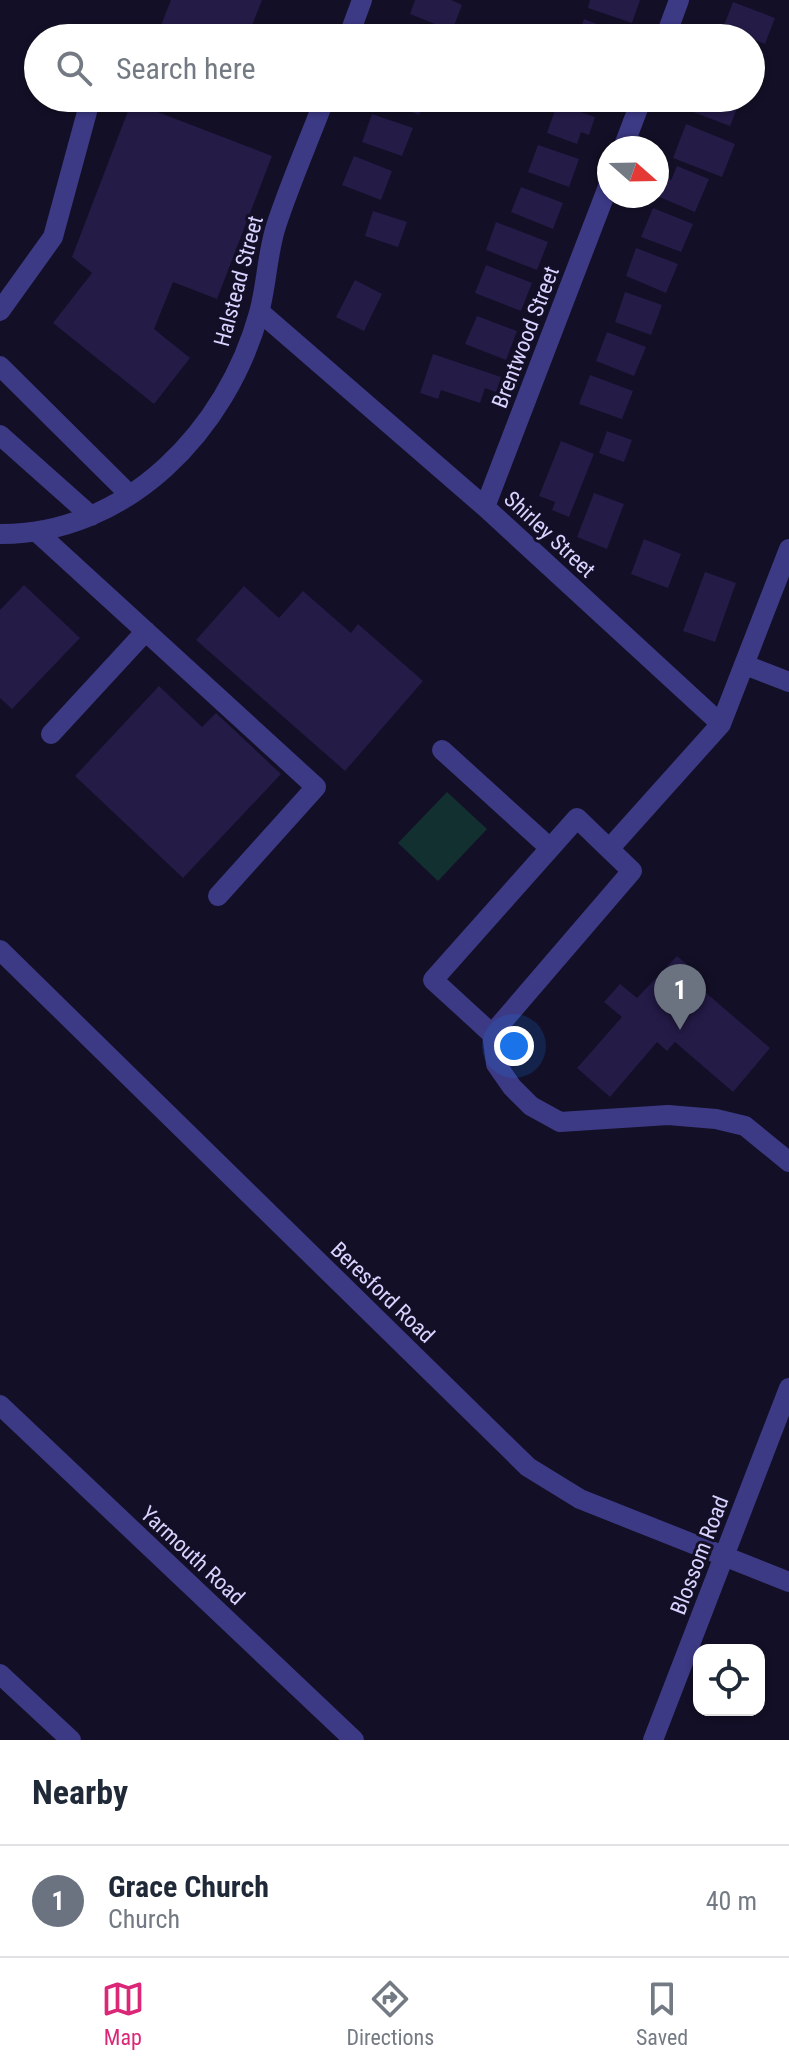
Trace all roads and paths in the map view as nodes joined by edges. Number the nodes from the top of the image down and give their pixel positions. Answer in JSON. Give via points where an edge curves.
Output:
{"nodes":[{"id":1,"x":362,"y":0,"type":"edge"},
{"id":2,"x":679,"y":0,"type":"edge"},
{"id":3,"x":353,"y":24,"type":"edge"},
{"id":4,"x":670,"y":24,"type":"edge"},
{"id":5,"x":87,"y":112,"type":"edge"},
{"id":6,"x":320,"y":112,"type":"edge"},
{"id":7,"x":637,"y":112,"type":"edge"},
{"id":8,"x":628,"y":136,"type":"edge"},
{"id":9,"x":600,"y":208,"type":"edge"},
{"id":10,"x":0,"y":311,"type":"edge"},
{"id":11,"x":260,"y":312,"type":"junction"},
{"id":12,"x":0,"y":366,"type":"edge"},
{"id":13,"x":0,"y":435,"type":"edge"},
{"id":14,"x":130,"y":495,"type":"junction"},
{"id":15,"x":485,"y":507,"type":"junction"},
{"id":16,"x":91,"y":516,"type":"junction"},
{"id":17,"x":37,"y":532,"type":"junction"},
{"id":18,"x":0,"y":534,"type":"edge"},
{"id":19,"x":789,"y":549,"type":"edge"},
{"id":20,"x":146,"y":631,"type":"junction"},
{"id":21,"x":745,"y":665,"type":"junction"},
{"id":22,"x":789,"y":682,"type":"edge"},
{"id":23,"x":721,"y":724,"type":"junction"},
{"id":24,"x":51,"y":734,"type":"dead end"},
{"id":25,"x":442,"y":750,"type":"dead end"},
{"id":26,"x":550,"y":848,"type":"junction"},
{"id":27,"x":609,"y":849,"type":"junction"},
{"id":28,"x":218,"y":896,"type":"dead end"},
{"id":29,"x":0,"y":950,"type":"edge"},
{"id":30,"x":492,"y":1034,"type":"junction"},
{"id":31,"x":789,"y":1162,"type":"edge"},
{"id":32,"x":789,"y":1388,"type":"edge"},
{"id":33,"x":0,"y":1405,"type":"edge"},
{"id":34,"x":724,"y":1556,"type":"junction"},
{"id":35,"x":789,"y":1582,"type":"edge"},
{"id":36,"x":0,"y":1674,"type":"edge"},
{"id":37,"x":71,"y":1740,"type":"edge"},
{"id":38,"x":354,"y":1740,"type":"edge"},
{"id":39,"x":653,"y":1740,"type":"edge"}],
"edges":[{"from":1,"to":3,"type":"street"},
{"from":2,"to":4,"type":"street"},
{"from":5,"to":10,"type":"street","via":[[53,237]]},
{"from":6,"to":11,"type":"street","name":"Halstead Street","via":[[276,226]]},
{"from":7,"to":8,"type":"street"},
{"from":9,"to":15,"type":"street","name":"Brentwood Street"},
{"from":11,"to":14,"type":"street","name":"Halstead Street","via":[[226,395],[198,435],[169,466]]},
{"from":11,"to":15,"type":"street","name":"Shirley Street"},
{"from":12,"to":14,"type":"street"},
{"from":13,"to":16,"type":"street"},
{"from":14,"to":16,"type":"street","name":"Halstead Street"},
{"from":15,"to":23,"type":"street","name":"Shirley Street"},
{"from":16,"to":17,"type":"street","name":"Halstead Street"},
{"from":17,"to":18,"type":"street","name":"Halstead Street"},
{"from":17,"to":20,"type":"street"},
{"from":19,"to":21,"type":"street"},
{"from":20,"to":24,"type":"street"},
{"from":20,"to":28,"type":"street","via":[[316,787]]},
{"from":21,"to":22,"type":"street"},
{"from":21,"to":23,"type":"street"},
{"from":23,"to":27,"type":"street"},
{"from":25,"to":26,"type":"street"},
{"from":26,"to":27,"type":"street","via":[[577,818]]},
{"from":26,"to":30,"type":"street","via":[[433,980]]},
{"from":27,"to":30,"type":"street","via":[[632,871]]},
{"from":29,"to":34,"type":"street","name":"Beresford Road","via":[[528,1467],[580,1499]]},
{"from":30,"to":31,"type":"street","via":[[496,1064],[512,1087],[531,1106],[560,1122],[668,1115],[716,1119],[745,1126]]},
{"from":32,"to":34,"type":"street","name":"Blossom Road"},
{"from":33,"to":38,"type":"street","name":"Yarmouth Road"},
{"from":34,"to":35,"type":"street","name":"Beresford Road"},
{"from":34,"to":39,"type":"street","name":"Blossom Road"},
{"from":36,"to":37,"type":"street"}]}
